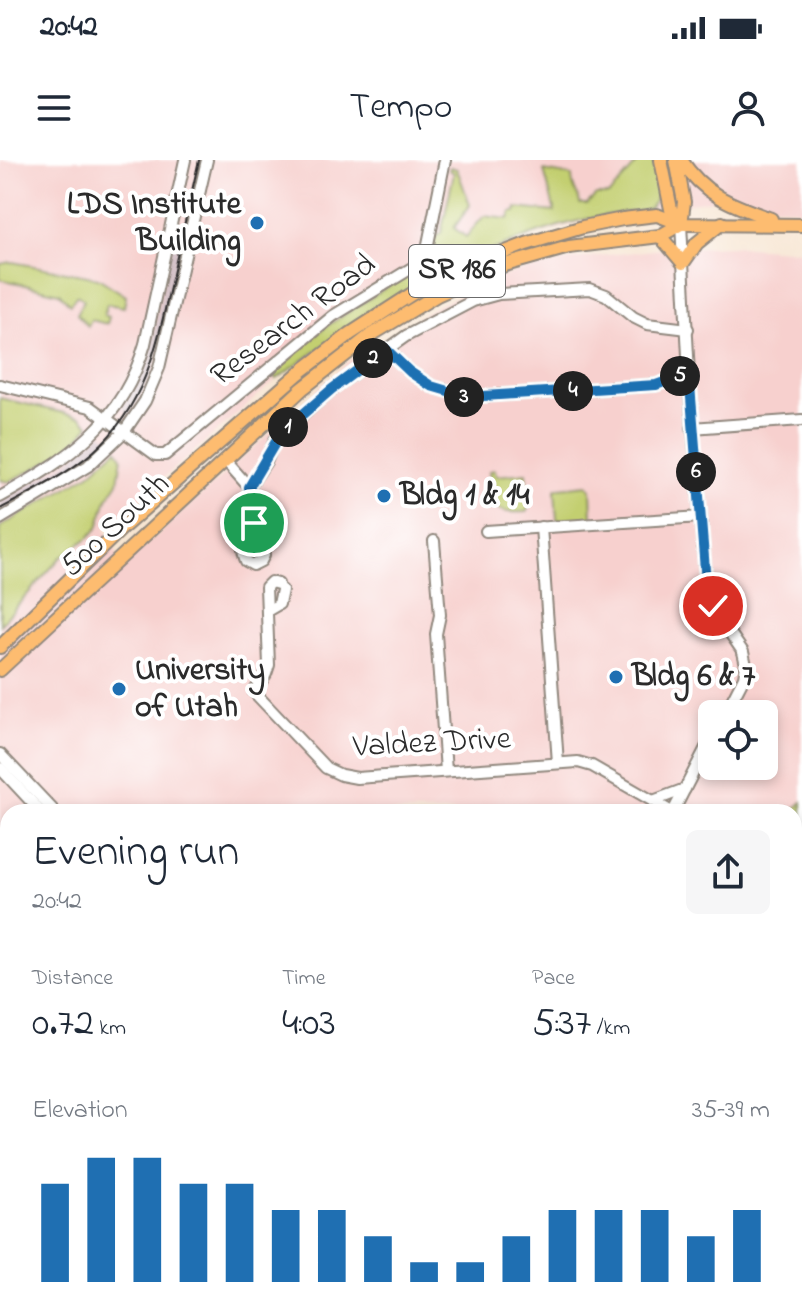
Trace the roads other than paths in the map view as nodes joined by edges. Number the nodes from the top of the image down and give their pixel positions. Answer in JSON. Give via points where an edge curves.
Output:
{"nodes":[{"id":1,"x":185,"y":160,"type":"edge"},
{"id":2,"x":207,"y":160,"type":"edge"},
{"id":3,"x":445,"y":160,"type":"edge"},
{"id":4,"x":661,"y":160,"type":"edge"},
{"id":5,"x":679,"y":160,"type":"edge"},
{"id":6,"x":723,"y":223,"type":"junction"},
{"id":7,"x":782,"y":223,"type":"junction"},
{"id":8,"x":681,"y":224,"type":"junction"},
{"id":9,"x":802,"y":225,"type":"edge"},
{"id":10,"x":660,"y":236,"type":"junction"},
{"id":11,"x":683,"y":263,"type":"junction"},
{"id":12,"x":688,"y":329,"type":"junction"},
{"id":13,"x":386,"y":349,"type":"junction"},
{"id":14,"x":689,"y":373,"type":"junction"},
{"id":15,"x":0,"y":385,"type":"edge"},
{"id":16,"x":107,"y":419,"type":"junction"},
{"id":17,"x":802,"y":420,"type":"edge"},
{"id":18,"x":692,"y":428,"type":"junction"},
{"id":19,"x":120,"y":429,"type":"junction"},
{"id":20,"x":220,"y":442,"type":"junction"},
{"id":21,"x":225,"y":460,"type":"junction"},
{"id":22,"x":249,"y":487,"type":"junction"},
{"id":23,"x":0,"y":497,"type":"edge"},
{"id":24,"x":701,"y":517,"type":"junction"},
{"id":25,"x":0,"y":519,"type":"edge"},
{"id":26,"x":254,"y":523,"type":"dead end"},
{"id":27,"x":541,"y":527,"type":"junction"},
{"id":28,"x":486,"y":531,"type":"dead end"},
{"id":29,"x":434,"y":541,"type":"dead end"},
{"id":30,"x":267,"y":611,"type":"junction"},
{"id":31,"x":0,"y":647,"type":"edge"},
{"id":32,"x":0,"y":670,"type":"edge"},
{"id":33,"x":732,"y":700,"type":"edge"},
{"id":34,"x":0,"y":754,"type":"edge"},
{"id":35,"x":558,"y":763,"type":"junction"},
{"id":36,"x":698,"y":763,"type":"edge"},
{"id":37,"x":0,"y":768,"type":"edge"},
{"id":38,"x":446,"y":771,"type":"junction"},
{"id":39,"x":685,"y":789,"type":"junction"},
{"id":40,"x":653,"y":801,"type":"junction"},
{"id":41,"x":34,"y":804,"type":"edge"},
{"id":42,"x":47,"y":804,"type":"edge"},
{"id":43,"x":658,"y":804,"type":"edge"},
{"id":44,"x":677,"y":804,"type":"edge"}],
"edges":[{"from":1,"to":16,"type":"street","via":[[140,361]]},
{"from":2,"to":19,"type":"street","via":[[159,368],[145,401]]},
{"from":3,"to":19,"type":"street","name":"Research Road","via":[[420,263],[333,316],[165,455],[156,455]]},
{"from":4,"to":8,"type":"main road","via":[[672,214]]},
{"from":5,"to":7,"type":"main road","via":[[707,191]]},
{"from":5,"to":8,"type":"main road"},
{"from":6,"to":7,"type":"main road","number":"SR 186"},
{"from":6,"to":8,"type":"main road","number":"SR 186"},
{"from":6,"to":11,"type":"main road","via":[[697,243]]},
{"from":7,"to":9,"type":"main road","number":"SR 186"},
{"from":8,"to":10,"type":"main road","number":"SR 186"},
{"from":8,"to":11,"type":"street"},
{"from":8,"to":20,"type":"main road","name":"500 South","number":"SR 186","via":[[657,215],[552,236],[418,290],[326,351]]},
{"from":10,"to":11,"type":"main road"},
{"from":10,"to":21,"type":"main road","name":"500 South","number":"SR 186","via":[[569,247],[471,279],[339,358]]},
{"from":11,"to":12,"type":"street"},
{"from":12,"to":13,"type":"street","via":[[647,324],[606,295],[574,288],[485,297]]},
{"from":12,"to":14,"type":"street"},
{"from":13,"to":14,"type":"street","via":[[431,386],[468,397],[656,385]]},
{"from":13,"to":22,"type":"street","via":[[281,433]]},
{"from":14,"to":18,"type":"street"},
{"from":15,"to":16,"type":"street","via":[[88,406]]},
{"from":16,"to":19,"type":"street"},
{"from":16,"to":23,"type":"street","via":[[64,459]]},
{"from":17,"to":18,"type":"street"},
{"from":18,"to":24,"type":"street"},
{"from":19,"to":25,"type":"street","via":[[79,472]]},
{"from":20,"to":21,"type":"main road"},
{"from":20,"to":31,"type":"main road","name":"500 South","number":"SR 186"},
{"from":21,"to":22,"type":"street"},
{"from":21,"to":32,"type":"main road","name":"500 South","number":"SR 186"},
{"from":22,"to":26,"type":"street"},
{"from":24,"to":27,"type":"street"},
{"from":24,"to":33,"type":"street","via":[[710,597],[745,657],[744,677]]},
{"from":27,"to":28,"type":"street"},
{"from":27,"to":35,"type":"street"},
{"from":29,"to":38,"type":"street"},
{"from":30,"to":30,"type":"street","name":"Valdez Drive","via":[[266,587],[271,582],[280,587],[279,604]]},
{"from":30,"to":38,"type":"street","name":"Valdez Drive","via":[[269,665],[254,692],[320,763],[357,778]]},
{"from":34,"to":42,"type":"street"},
{"from":35,"to":38,"type":"street","name":"Valdez Drive"},
{"from":35,"to":40,"type":"street","name":"Valdez Drive","via":[[588,764]]},
{"from":36,"to":39,"type":"street"},
{"from":37,"to":41,"type":"street"},
{"from":39,"to":40,"type":"street"},
{"from":39,"to":44,"type":"street"},
{"from":40,"to":43,"type":"street","name":"Valdez Drive"}]}
